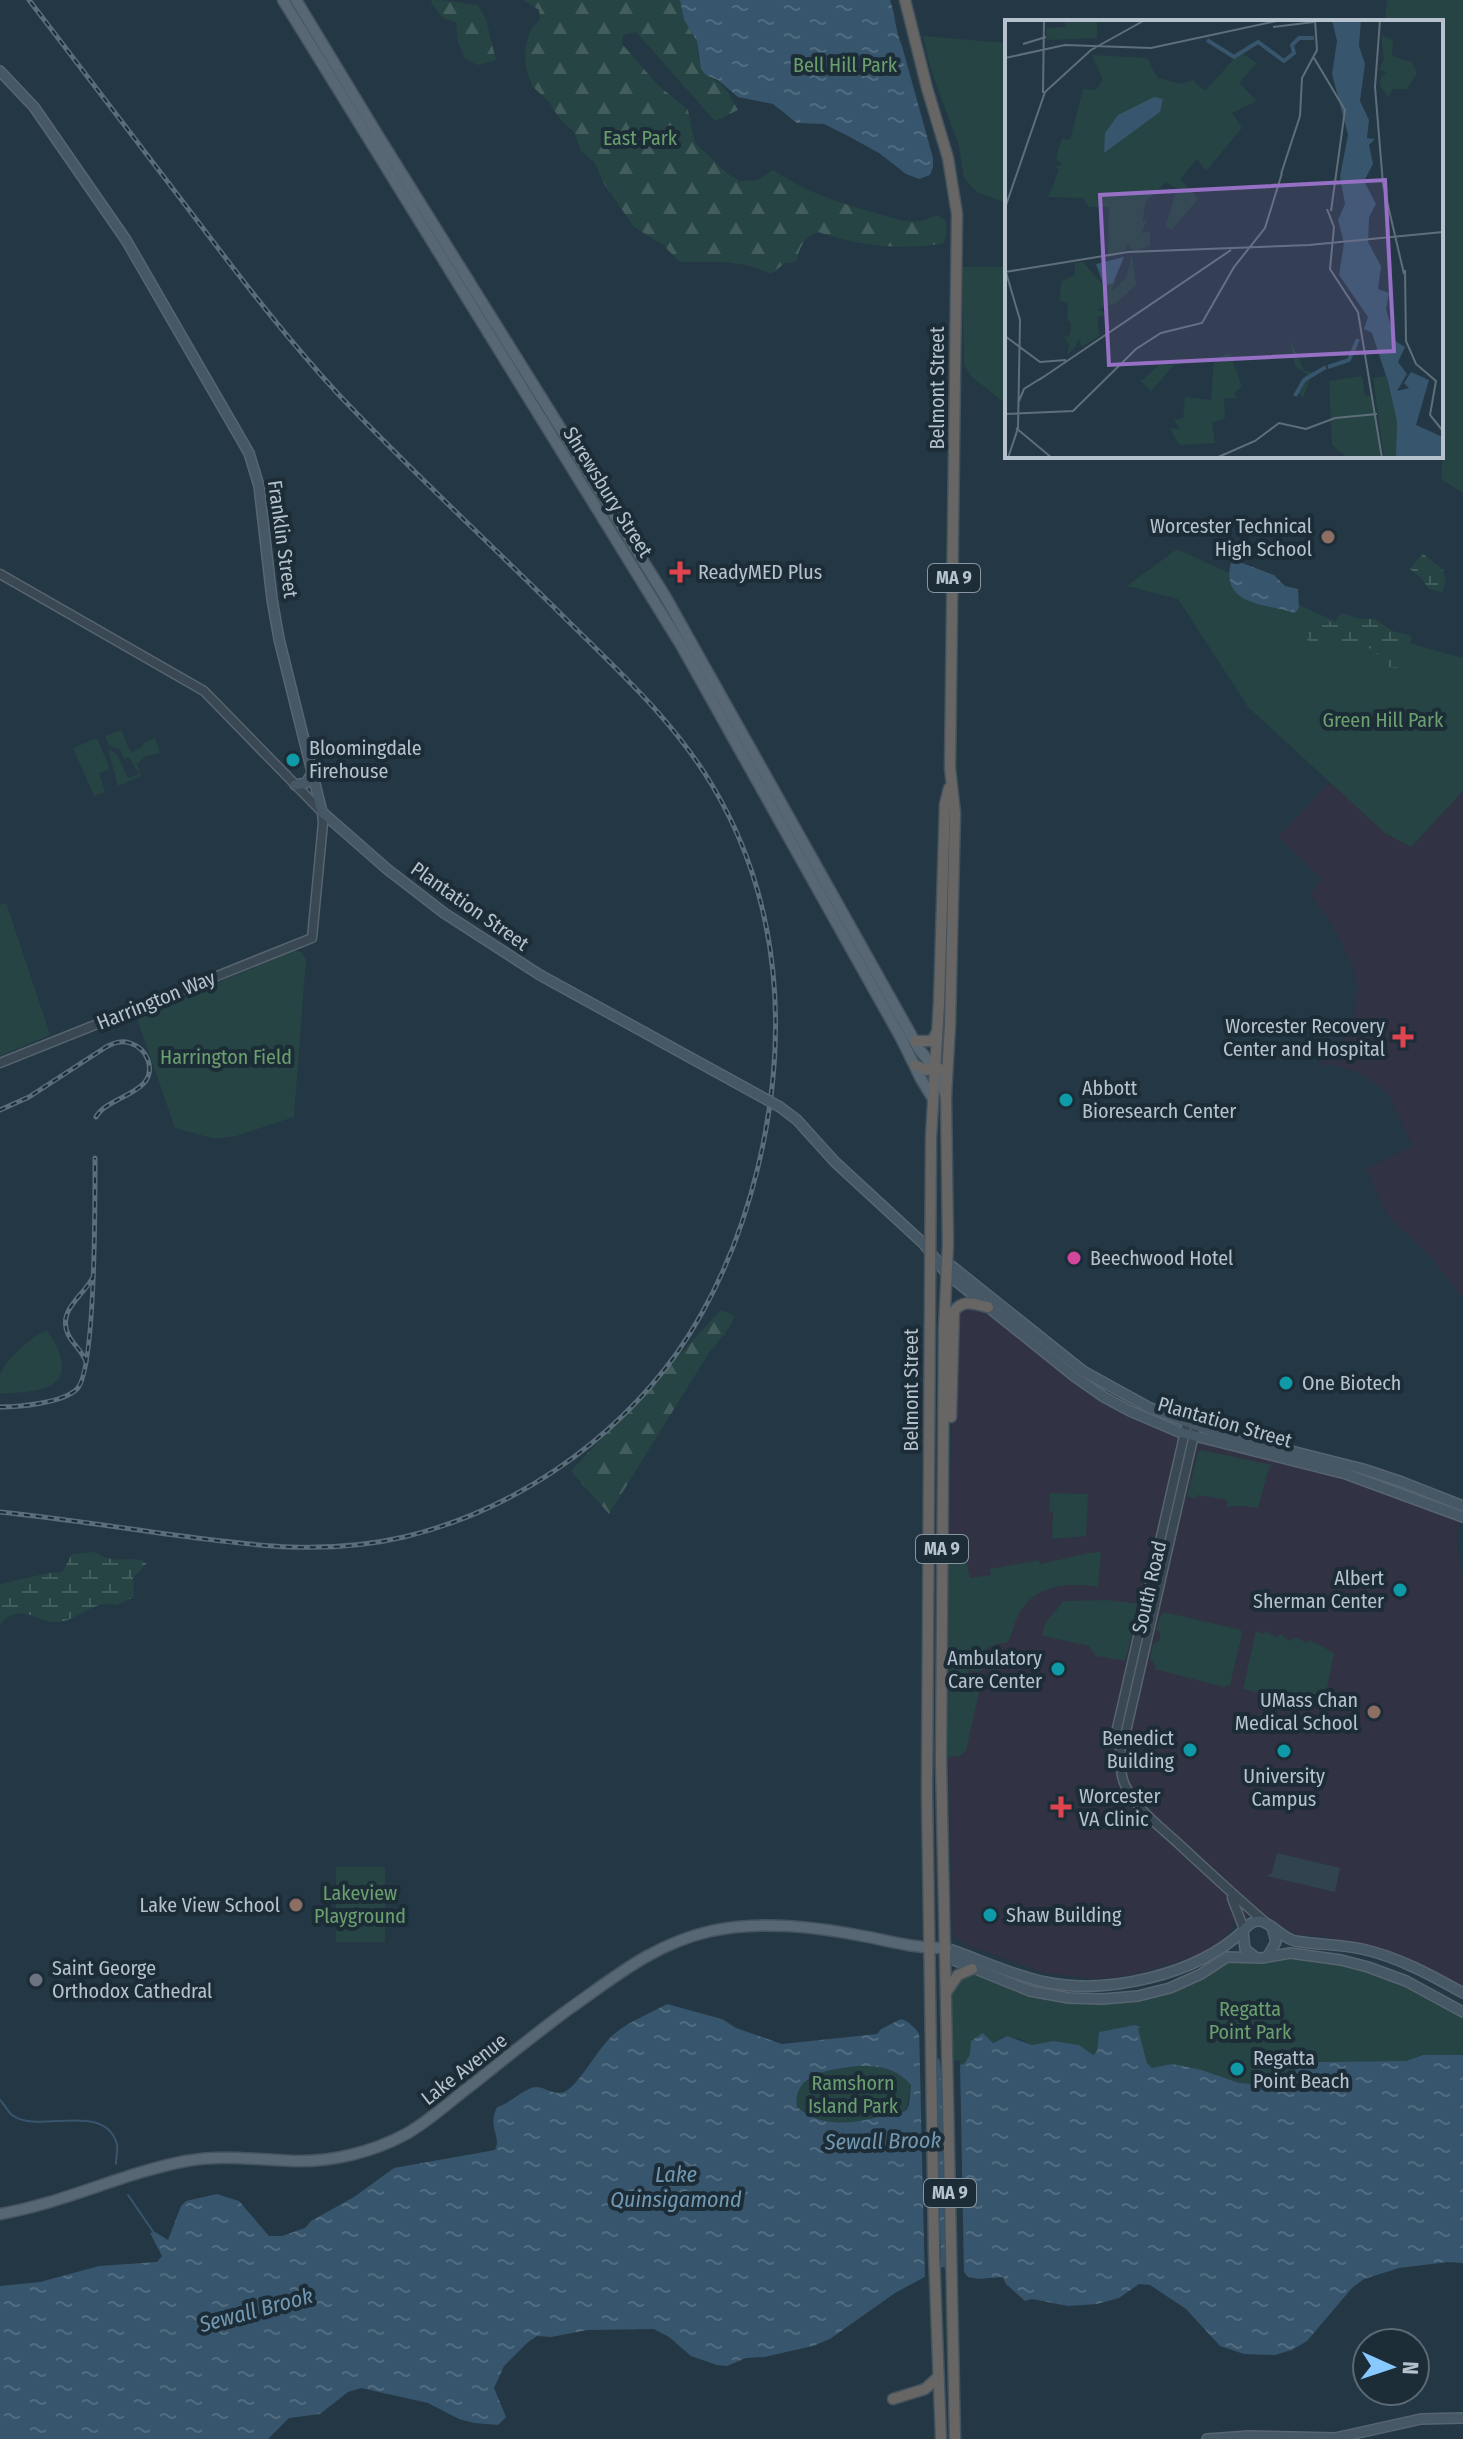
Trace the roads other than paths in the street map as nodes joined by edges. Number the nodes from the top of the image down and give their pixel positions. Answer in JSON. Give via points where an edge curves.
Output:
{"nodes":[{"id":1,"x":283,"y":0,"type":"edge"},
{"id":2,"x":296,"y":0,"type":"edge"},
{"id":3,"x":905,"y":0,"type":"edge"},
{"id":4,"x":0,"y":71,"type":"edge"},
{"id":5,"x":0,"y":574,"type":"edge"},
{"id":6,"x":312,"y":770,"type":"junction"},
{"id":7,"x":951,"y":782,"type":"junction"},
{"id":8,"x":295,"y":785,"type":"junction"},
{"id":9,"x":322,"y":812,"type":"junction"},
{"id":10,"x":312,"y":938,"type":"joint"},
{"id":11,"x":938,"y":1030,"type":"junction"},
{"id":12,"x":915,"y":1041,"type":"junction"},
{"id":13,"x":0,"y":1063,"type":"edge"},
{"id":14,"x":915,"y":1065,"type":"junction"},
{"id":15,"x":949,"y":1065,"type":"junction"},
{"id":16,"x":936,"y":1070,"type":"junction"},
{"id":17,"x":946,"y":1096,"type":"junction"},
{"id":18,"x":932,"y":1097,"type":"junction"},
{"id":19,"x":931,"y":1252,"type":"junction"},
{"id":20,"x":947,"y":1261,"type":"junction"},
{"id":21,"x":946,"y":1273,"type":"junction"},
{"id":22,"x":988,"y":1307,"type":"junction"},
{"id":23,"x":1192,"y":1424,"type":"junction"},
{"id":24,"x":944,"y":1434,"type":"junction"},
{"id":25,"x":1189,"y":1435,"type":"junction"},
{"id":26,"x":1463,"y":1506,"type":"edge"},
{"id":27,"x":1463,"y":1517,"type":"edge"},
{"id":28,"x":1227,"y":1891,"type":"junction"},
{"id":29,"x":1269,"y":1924,"type":"junction"},
{"id":30,"x":1243,"y":1930,"type":"junction"},
{"id":31,"x":1344,"y":1946,"type":"junction"},
{"id":32,"x":930,"y":1949,"type":"junction"},
{"id":33,"x":946,"y":1953,"type":"junction"},
{"id":34,"x":1262,"y":1957,"type":"junction"},
{"id":35,"x":1341,"y":1960,"type":"junction"},
{"id":36,"x":972,"y":1969,"type":"junction"},
{"id":37,"x":946,"y":1993,"type":"junction"},
{"id":38,"x":1463,"y":1993,"type":"edge"},
{"id":39,"x":1463,"y":2012,"type":"edge"},
{"id":40,"x":0,"y":2214,"type":"edge"},
{"id":41,"x":937,"y":2378,"type":"junction"},
{"id":42,"x":893,"y":2399,"type":"dead end"},
{"id":43,"x":1463,"y":2418,"type":"edge"},
{"id":44,"x":941,"y":2439,"type":"edge"},
{"id":45,"x":955,"y":2439,"type":"edge"},
{"id":46,"x":1207,"y":2439,"type":"edge"}],
"edges":[{"from":1,"to":14,"type":"main road","name":"Shrewsbury Street","via":[[681,645]]},
{"from":2,"to":12,"type":"main road","name":"Shrewsbury Street","via":[[665,596]]},
{"from":3,"to":7,"type":"highway","name":"Belmont Street","number":"MA 9","via":[[948,158],[957,213]]},
{"from":4,"to":6,"type":"main road","name":"Franklin Street","via":[[37,112],[126,240],[249,453],[259,486],[279,639]]},
{"from":5,"to":8,"type":"street","name":"Plantation Street","via":[[202,690]]},
{"from":6,"to":8,"type":"main road","via":[[306,783]]},
{"from":6,"to":9,"type":"main road","name":"Franklin Street"},
{"from":7,"to":11,"type":"highway","name":"Belmont Street","number":"MA 9","via":[[945,804]]},
{"from":7,"to":15,"type":"highway","name":"Belmont Street","number":"MA 9","via":[[955,813]]},
{"from":8,"to":9,"type":"street","name":"Plantation Street"},
{"from":9,"to":10,"type":"street","name":"Franklin Street"},
{"from":9,"to":19,"type":"main road","name":"Plantation Street","bridge":true,"via":[[444,913],[540,975],[780,1107]]},
{"from":10,"to":13,"type":"street","name":"Harrington Way"},
{"from":11,"to":12,"type":"highway","via":[[932,1041]]},
{"from":11,"to":16,"type":"highway","name":"Belmont Street","number":"MA 9"},
{"from":12,"to":16,"type":"main road","name":"Shrewsbury Street"},
{"from":14,"to":16,"type":"highway"},
{"from":14,"to":18,"type":"main road","name":"Shrewsbury Street"},
{"from":15,"to":16,"type":"highway"},
{"from":15,"to":17,"type":"highway","name":"Belmont Street","number":"MA 9"},
{"from":16,"to":17,"type":"main road","name":"Shrewsbury Street"},
{"from":16,"to":18,"type":"highway","name":"Belmont Street","number":"MA 9"},
{"from":17,"to":20,"type":"highway","name":"Belmont Street","number":"MA 9"},
{"from":18,"to":19,"type":"highway","name":"Belmont Street","number":"MA 9"},
{"from":19,"to":20,"type":"main road","name":"Plantation Street"},
{"from":19,"to":21,"type":"main road","name":"Plantation Street"},
{"from":19,"to":32,"type":"highway","name":"Belmont Street","number":"MA 9"},
{"from":20,"to":21,"type":"highway","name":"Belmont Street","number":"MA 9"},
{"from":20,"to":23,"type":"main road","name":"Plantation Street","via":[[1086,1373]]},
{"from":21,"to":22,"type":"main road","name":"Plantation Street"},
{"from":21,"to":24,"type":"highway","name":"Belmont Street","number":"MA 9"},
{"from":22,"to":24,"type":"highway","via":[[966,1303],[954,1311],[951,1419]]},
{"from":22,"to":25,"type":"main road","name":"Plantation Street","via":[[1104,1397]]},
{"from":23,"to":25,"type":"street","name":"South Road"},
{"from":23,"to":26,"type":"main road","name":"Plantation Street","via":[[1363,1469]]},
{"from":24,"to":33,"type":"highway","name":"Belmont Street","number":"MA 9","via":[[940,1708]]},
{"from":25,"to":27,"type":"main road","name":"Plantation Street","via":[[1342,1473]]},
{"from":25,"to":28,"type":"street","name":"South Road","via":[[1116,1733],[1121,1775],[1133,1799]]},
{"from":28,"to":29,"type":"street","name":"South Road"},
{"from":28,"to":30,"type":"street","name":"South Road"},
{"from":29,"to":30,"type":"main road","via":[[1252,1922]]},
{"from":29,"to":31,"type":"main road","via":[[1293,1940]]},
{"from":29,"to":34,"type":"main road","via":[[1276,1942]]},
{"from":30,"to":33,"type":"main road","via":[[1220,1949],[1160,1975],[1090,1986],[1036,1980]]},
{"from":30,"to":34,"type":"main road","via":[[1245,1949]]},
{"from":31,"to":35,"type":"street"},
{"from":31,"to":38,"type":"main road","via":[[1399,1961]]},
{"from":32,"to":33,"type":"main road","name":"Lake Avenue"},
{"from":32,"to":40,"type":"main road","name":"Lake Avenue","via":[[794,1927],[702,1934],[648,1955],[612,1977],[424,2122],[385,2144],[319,2160],[187,2161]]},
{"from":32,"to":41,"type":"highway","name":"Belmont Street","number":"MA 9"},
{"from":33,"to":36,"type":"main road"},
{"from":33,"to":37,"type":"highway","name":"Belmont Street","number":"MA 9"},
{"from":34,"to":35,"type":"main road","via":[[1290,1953]]},
{"from":34,"to":36,"type":"main road","via":[[1227,1957],[1170,1988],[1103,1999],[1039,1993]]},
{"from":35,"to":39,"type":"main road","via":[[1406,1981]]},
{"from":36,"to":37,"type":"highway","via":[[958,1975]]},
{"from":37,"to":45,"type":"highway","number":"MA 9"},
{"from":41,"to":42,"type":"highway","via":[[925,2389]]},
{"from":41,"to":44,"type":"highway","number":"MA 9"},
{"from":43,"to":46,"type":"main road","via":[[1421,2419],[1335,2438]]}]}
